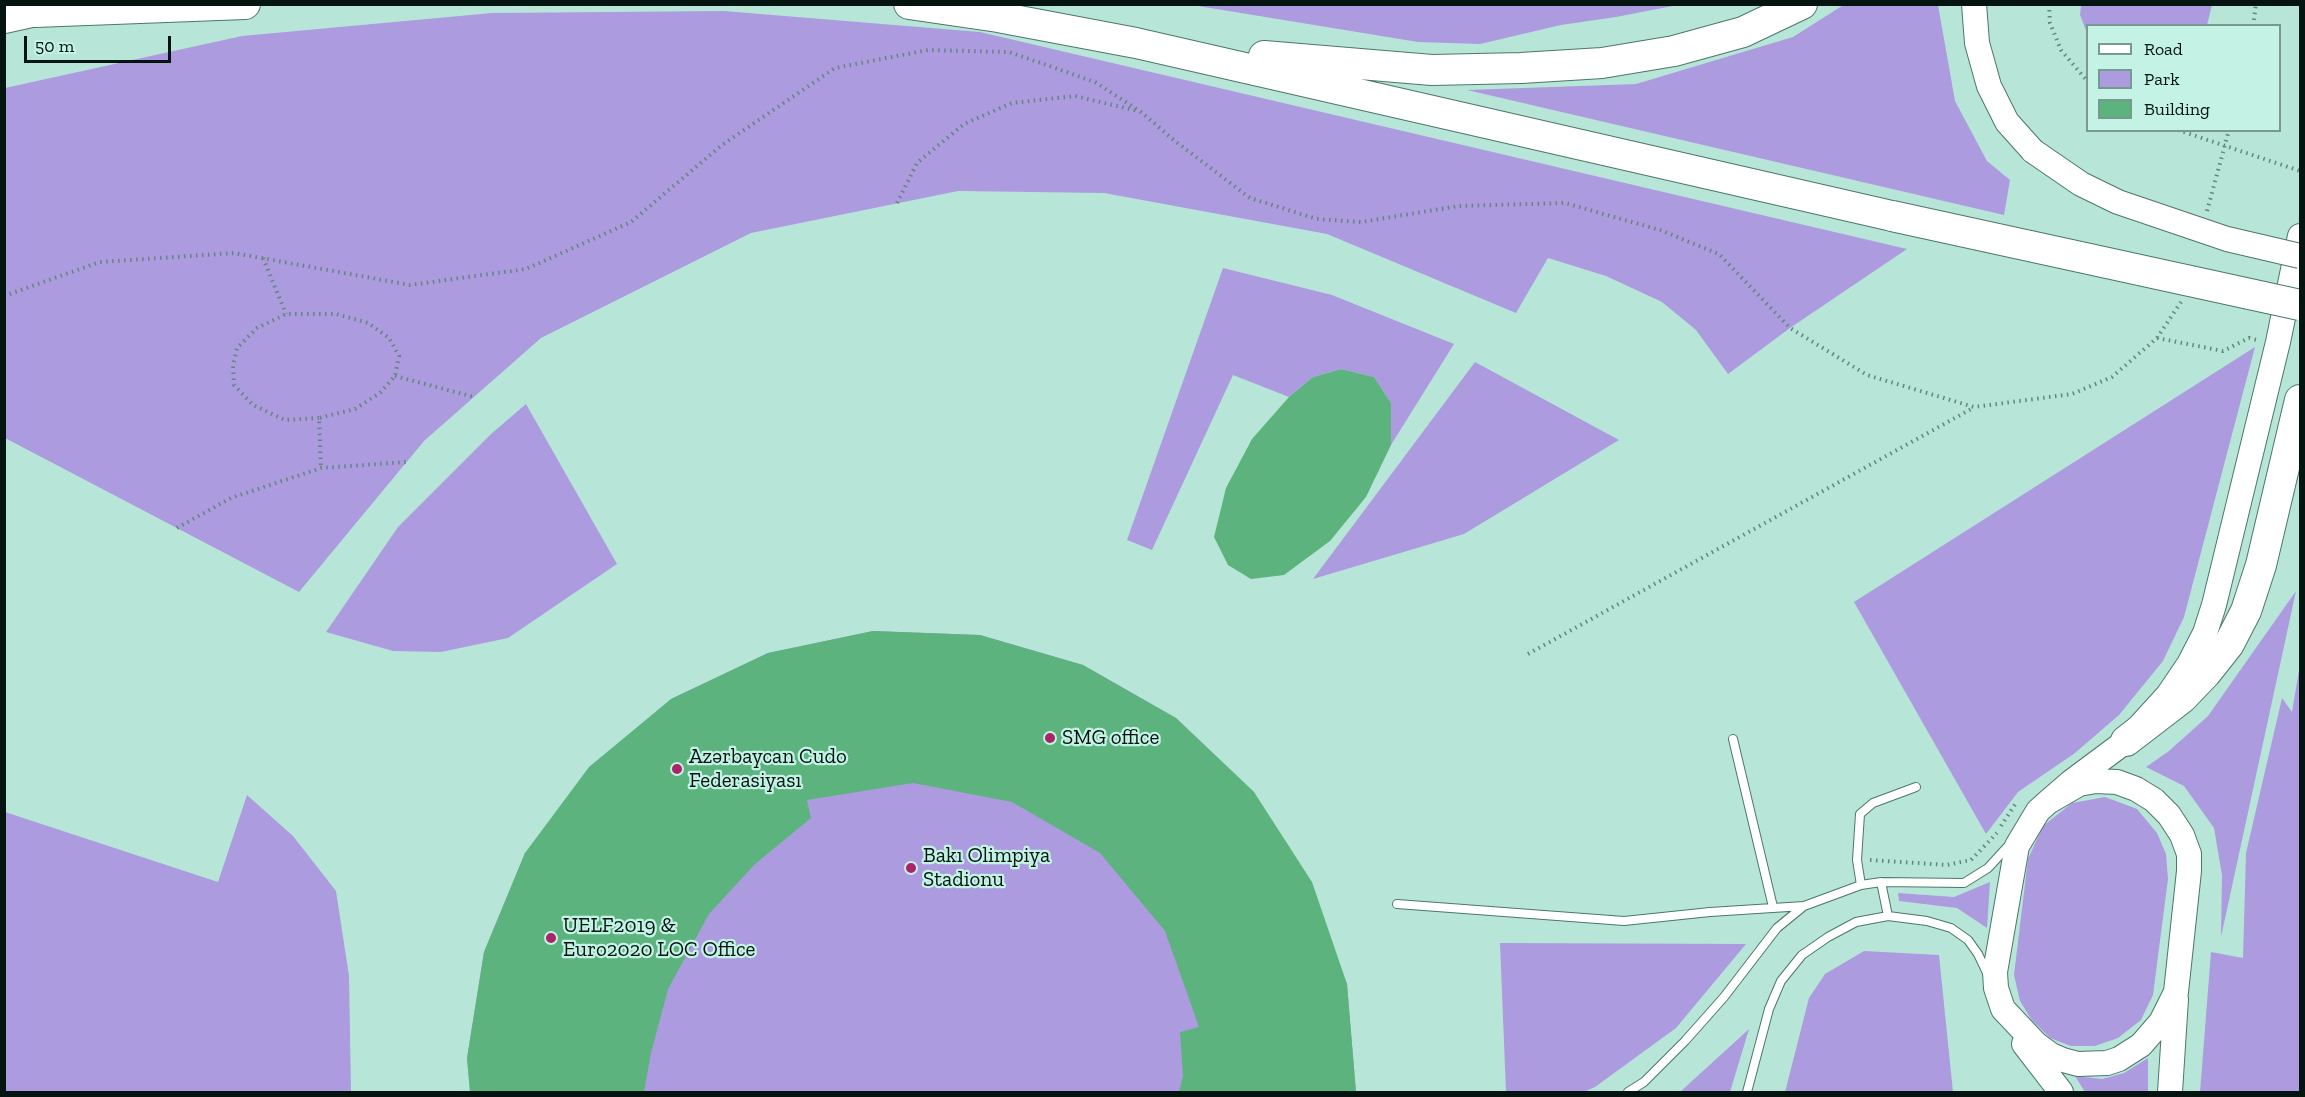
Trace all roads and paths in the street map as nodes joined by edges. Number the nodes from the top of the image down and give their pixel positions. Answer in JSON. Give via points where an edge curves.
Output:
{"nodes":[{"id":1,"x":65,"y":4,"type":"edge"},
{"id":2,"x":77,"y":4,"type":"edge"},
{"id":3,"x":244,"y":4,"type":"edge"},
{"id":4,"x":909,"y":4,"type":"edge"},
{"id":5,"x":1802,"y":4,"type":"edge"},
{"id":6,"x":1974,"y":4,"type":"edge"},
{"id":7,"x":2049,"y":4,"type":"edge"},
{"id":8,"x":2256,"y":4,"type":"edge"},
{"id":9,"x":35,"y":12,"type":"junction"},
{"id":10,"x":4,"y":18,"type":"edge"},
{"id":11,"x":2253,"y":24,"type":"edge"},
{"id":12,"x":1136,"y":43,"type":"junction"},
{"id":13,"x":2086,"y":80,"type":"edge"},
{"id":14,"x":1141,"y":112,"type":"junction"},
{"id":15,"x":2184,"y":132,"type":"edge"},
{"id":16,"x":2228,"y":132,"type":"edge"},
{"id":17,"x":2301,"y":171,"type":"edge"},
{"id":18,"x":897,"y":203,"type":"dead end"},
{"id":19,"x":2204,"y":222,"type":"dead end"},
{"id":20,"x":2301,"y":236,"type":"edge"},
{"id":21,"x":2301,"y":256,"type":"edge"},
{"id":22,"x":263,"y":258,"type":"junction"},
{"id":23,"x":4,"y":296,"type":"edge"},
{"id":24,"x":2181,"y":302,"type":"dead end"},
{"id":25,"x":2301,"y":305,"type":"edge"},
{"id":26,"x":286,"y":314,"type":"junction"},
{"id":27,"x":2157,"y":338,"type":"junction"},
{"id":28,"x":2262,"y":341,"type":"dead end"},
{"id":29,"x":395,"y":376,"type":"junction"},
{"id":30,"x":474,"y":397,"type":"dead end"},
{"id":31,"x":2301,"y":400,"type":"edge"},
{"id":32,"x":1974,"y":407,"type":"junction"},
{"id":33,"x":318,"y":418,"type":"junction"},
{"id":34,"x":407,"y":462,"type":"dead end"},
{"id":35,"x":321,"y":468,"type":"junction"},
{"id":36,"x":177,"y":528,"type":"dead end"},
{"id":37,"x":1528,"y":654,"type":"dead end"},
{"id":38,"x":1733,"y":739,"type":"dead end"},
{"id":39,"x":2126,"y":741,"type":"junction"},
{"id":40,"x":1916,"y":787,"type":"dead end"},
{"id":41,"x":2022,"y":798,"type":"dead end"},
{"id":42,"x":2048,"y":802,"type":"junction"},
{"id":43,"x":2029,"y":823,"type":"junction"},
{"id":44,"x":1857,"y":860,"type":"junction"},
{"id":45,"x":1881,"y":882,"type":"junction"},
{"id":46,"x":1861,"y":885,"type":"junction"},
{"id":47,"x":1398,"y":904,"type":"dead end"},
{"id":48,"x":1804,"y":906,"type":"junction"},
{"id":49,"x":1773,"y":907,"type":"junction"},
{"id":50,"x":1888,"y":916,"type":"junction"},
{"id":51,"x":2176,"y":992,"type":"junction"},
{"id":52,"x":2003,"y":1008,"type":"junction"},
{"id":53,"x":1628,"y":1092,"type":"edge"},
{"id":54,"x":1747,"y":1092,"type":"edge"},
{"id":55,"x":2061,"y":1092,"type":"edge"},
{"id":56,"x":2170,"y":1092,"type":"edge"}],
"edges":[{"from":1,"to":9,"type":"highway"},
{"from":2,"to":9,"type":"highway"},
{"from":3,"to":9,"type":"highway"},
{"from":4,"to":12,"type":"highway"},
{"from":5,"to":12,"type":"highway","via":[[1743,32],[1674,51],[1602,63],[1521,68],[1432,70]]},
{"from":6,"to":21,"type":"main road","bridge":true,"via":[[1977,43],[1989,86],[2007,122],[2033,151],[2081,184],[2118,202],[2227,239]]},
{"from":7,"to":13,"type":"path","via":[[2050,22],[2061,50]]},
{"from":8,"to":11,"type":"path"},
{"from":9,"to":10,"type":"highway"},
{"from":12,"to":25,"type":"highway","bridge":true},
{"from":14,"to":18,"type":"path","via":[[1075,96],[1012,103],[964,124],[917,163]]},
{"from":14,"to":22,"type":"path","via":[[1095,82],[1009,52],[928,50],[836,68],[722,145],[631,222],[526,269],[410,285]]},
{"from":14,"to":32,"type":"path","via":[[1250,198],[1317,219],[1361,222],[1459,206],[1565,203],[1659,230],[1719,254],[1790,328],[1867,375]]},
{"from":15,"to":17,"type":"path","bridge":true},
{"from":16,"to":19,"type":"path"},
{"from":20,"to":39,"type":"main road","via":[[2205,633],[2168,695]]},
{"from":22,"to":23,"type":"path","via":[[234,253],[100,262]]},
{"from":22,"to":26,"type":"path"},
{"from":24,"to":27,"type":"path"},
{"from":26,"to":29,"type":"path","via":[[336,314],[368,323],[389,338],[399,356]]},
{"from":26,"to":33,"type":"path","via":[[257,328],[237,348],[232,366],[234,385],[253,405],[285,420]]},
{"from":27,"to":28,"type":"path","via":[[2223,351],[2249,338]]},
{"from":27,"to":32,"type":"path","via":[[2112,377],[2072,394]]},
{"from":29,"to":30,"type":"path"},
{"from":29,"to":33,"type":"path","via":[[380,393],[355,409]]},
{"from":31,"to":39,"type":"highway","via":[[2246,611],[2229,644],[2206,674],[2175,704]]},
{"from":32,"to":37,"type":"path"},
{"from":33,"to":35,"type":"path"},
{"from":34,"to":35,"type":"path"},
{"from":35,"to":36,"type":"path","via":[[231,498]]},
{"from":38,"to":49,"type":"lane"},
{"from":39,"to":42,"type":"main road"},
{"from":40,"to":44,"type":"lane","via":[[1873,803],[1860,814]]},
{"from":41,"to":44,"type":"path","via":[[1996,835],[1971,860],[1947,865]]},
{"from":42,"to":43,"type":"main road"},
{"from":42,"to":51,"type":"main road","via":[[2079,784],[2117,782],[2154,800],[2169,815],[2189,854]]},
{"from":43,"to":45,"type":"lane","via":[[1988,868],[1964,883]]},
{"from":43,"to":52,"type":"main road","via":[[2017,846],[1995,972]]},
{"from":44,"to":46,"type":"lane"},
{"from":45,"to":46,"type":"lane"},
{"from":45,"to":50,"type":"lane"},
{"from":46,"to":48,"type":"lane"},
{"from":47,"to":49,"type":"lane","via":[[1624,921]]},
{"from":48,"to":49,"type":"lane"},
{"from":48,"to":53,"type":"lane","via":[[1777,928],[1685,1041],[1644,1082]]},
{"from":50,"to":52,"type":"lane","via":[[1927,921],[1951,928],[1968,939]]},
{"from":50,"to":54,"type":"lane","via":[[1856,922],[1802,955],[1782,981],[1769,1009]]},
{"from":51,"to":52,"type":"main road","via":[[2161,1022],[2141,1045],[2119,1059],[2092,1064],[2078,1064],[2051,1055]]},
{"from":51,"to":56,"type":"main road"},
{"from":52,"to":55,"type":"main road","via":[[2013,1029]]}]}
